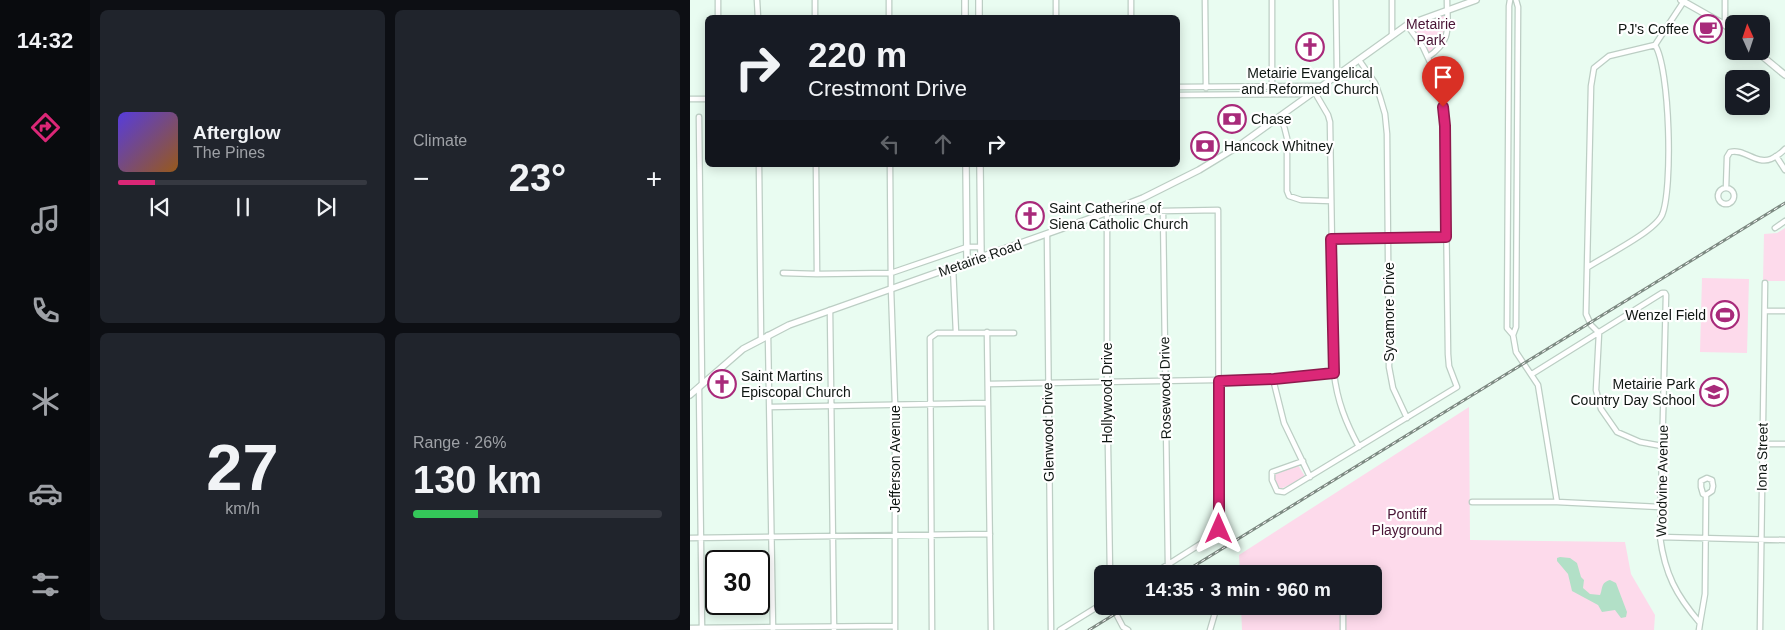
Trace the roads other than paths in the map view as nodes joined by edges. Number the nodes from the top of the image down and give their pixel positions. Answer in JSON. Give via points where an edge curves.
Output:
{"nodes":[{"id":1,"x":718,"y":0,"type":"edge"},
{"id":2,"x":757,"y":0,"type":"edge"},
{"id":3,"x":815,"y":0,"type":"edge"},
{"id":4,"x":889,"y":0,"type":"edge"},
{"id":5,"x":965,"y":0,"type":"edge"},
{"id":6,"x":979,"y":0,"type":"edge"},
{"id":7,"x":1056,"y":0,"type":"edge"},
{"id":8,"x":1130,"y":0,"type":"edge"},
{"id":9,"x":1205,"y":0,"type":"edge"},
{"id":10,"x":1272,"y":0,"type":"edge"},
{"id":11,"x":1336,"y":0,"type":"edge"},
{"id":12,"x":1392,"y":0,"type":"edge"},
{"id":13,"x":1447,"y":0,"type":"edge"},
{"id":14,"x":1476,"y":0,"type":"edge"},
{"id":15,"x":1510,"y":0,"type":"edge"},
{"id":16,"x":1516,"y":0,"type":"edge"},
{"id":17,"x":1725,"y":0,"type":"edge"},
{"id":18,"x":1682,"y":1,"type":"edge"},
{"id":19,"x":1447,"y":9,"type":"junction"},
{"id":20,"x":718,"y":15,"type":"edge"},
{"id":21,"x":758,"y":15,"type":"edge"},
{"id":22,"x":816,"y":15,"type":"edge"},
{"id":23,"x":889,"y":15,"type":"edge"},
{"id":24,"x":966,"y":15,"type":"edge"},
{"id":25,"x":979,"y":15,"type":"edge"},
{"id":26,"x":1056,"y":15,"type":"edge"},
{"id":27,"x":1131,"y":15,"type":"edge"},
{"id":28,"x":1725,"y":15,"type":"edge"},
{"id":29,"x":1407,"y":25,"type":"junction"},
{"id":30,"x":1725,"y":25,"type":"edge"},
{"id":31,"x":1392,"y":35,"type":"junction"},
{"id":32,"x":1655,"y":45,"type":"junction"},
{"id":33,"x":1428,"y":57,"type":"junction"},
{"id":34,"x":1359,"y":60,"type":"junction"},
{"id":35,"x":1767,"y":60,"type":"edge"},
{"id":36,"x":1337,"y":74,"type":"junction"},
{"id":37,"x":1785,"y":75,"type":"edge"},
{"id":38,"x":1272,"y":86,"type":"junction"},
{"id":39,"x":1320,"y":86,"type":"junction"},
{"id":40,"x":1180,"y":87,"type":"edge"},
{"id":41,"x":1206,"y":87,"type":"junction"},
{"id":42,"x":1312,"y":93,"type":"junction"},
{"id":43,"x":1205,"y":94,"type":"junction"},
{"id":44,"x":1273,"y":94,"type":"junction"},
{"id":45,"x":1180,"y":95,"type":"edge"},
{"id":46,"x":690,"y":99,"type":"edge"},
{"id":47,"x":705,"y":99,"type":"edge"},
{"id":48,"x":699,"y":117,"type":"dead end"},
{"id":49,"x":1278,"y":118,"type":"junction"},
{"id":50,"x":1785,"y":150,"type":"edge"},
{"id":51,"x":1776,"y":156,"type":"junction"},
{"id":52,"x":759,"y":167,"type":"edge"},
{"id":53,"x":816,"y":167,"type":"edge"},
{"id":54,"x":890,"y":167,"type":"edge"},
{"id":55,"x":966,"y":167,"type":"edge"},
{"id":56,"x":980,"y":167,"type":"edge"},
{"id":57,"x":1785,"y":170,"type":"edge"},
{"id":58,"x":1726,"y":188,"type":"dead end"},
{"id":59,"x":1331,"y":201,"type":"junction"},
{"id":60,"x":1163,"y":211,"type":"junction"},
{"id":61,"x":1107,"y":212,"type":"junction"},
{"id":62,"x":1785,"y":221,"type":"edge"},
{"id":63,"x":1775,"y":228,"type":"dead end"},
{"id":64,"x":1047,"y":234,"type":"junction"},
{"id":65,"x":1446,"y":237,"type":"junction"},
{"id":66,"x":1388,"y":238,"type":"junction"},
{"id":67,"x":1331,"y":239,"type":"junction"},
{"id":68,"x":967,"y":247,"type":"junction"},
{"id":69,"x":981,"y":247,"type":"junction"},
{"id":70,"x":981,"y":258,"type":"junction"},
{"id":71,"x":967,"y":263,"type":"junction"},
{"id":72,"x":1588,"y":267,"type":"junction"},
{"id":73,"x":953,"y":268,"type":"junction"},
{"id":74,"x":783,"y":273,"type":"dead end"},
{"id":75,"x":891,"y":273,"type":"junction"},
{"id":76,"x":817,"y":274,"type":"junction"},
{"id":77,"x":1766,"y":283,"type":"dead end"},
{"id":78,"x":891,"y":289,"type":"junction"},
{"id":79,"x":830,"y":310,"type":"junction"},
{"id":80,"x":1765,"y":311,"type":"junction"},
{"id":81,"x":1785,"y":311,"type":"edge"},
{"id":82,"x":956,"y":332,"type":"junction"},
{"id":83,"x":987,"y":332,"type":"junction"},
{"id":84,"x":1014,"y":333,"type":"dead end"},
{"id":85,"x":1599,"y":333,"type":"junction"},
{"id":86,"x":768,"y":335,"type":"junction"},
{"id":87,"x":1513,"y":335,"type":"junction"},
{"id":88,"x":761,"y":338,"type":"junction"},
{"id":89,"x":1334,"y":373,"type":"junction"},
{"id":90,"x":1532,"y":374,"type":"junction"},
{"id":91,"x":1274,"y":379,"type":"junction"},
{"id":92,"x":1219,"y":381,"type":"junction"},
{"id":93,"x":1107,"y":382,"type":"junction"},
{"id":94,"x":1165,"y":382,"type":"junction"},
{"id":95,"x":1048,"y":383,"type":"junction"},
{"id":96,"x":988,"y":384,"type":"junction"},
{"id":97,"x":700,"y":385,"type":"junction"},
{"id":98,"x":690,"y":395,"type":"edge"},
{"id":99,"x":988,"y":403,"type":"junction"},
{"id":100,"x":895,"y":404,"type":"junction"},
{"id":101,"x":930,"y":404,"type":"junction"},
{"id":102,"x":832,"y":405,"type":"junction"},
{"id":103,"x":770,"y":407,"type":"junction"},
{"id":104,"x":1407,"y":418,"type":"junction"},
{"id":105,"x":1763,"y":444,"type":"junction"},
{"id":106,"x":1785,"y":444,"type":"edge"},
{"id":107,"x":1662,"y":446,"type":"junction"},
{"id":108,"x":1359,"y":447,"type":"junction"},
{"id":109,"x":1303,"y":461,"type":"junction"},
{"id":110,"x":1310,"y":477,"type":"junction"},
{"id":111,"x":1706,"y":495,"type":"dead end"},
{"id":112,"x":1472,"y":502,"type":"dead end"},
{"id":113,"x":1557,"y":502,"type":"junction"},
{"id":114,"x":1660,"y":507,"type":"junction"},
{"id":115,"x":990,"y":534,"type":"junction"},
{"id":116,"x":896,"y":535,"type":"junction"},
{"id":117,"x":932,"y":535,"type":"junction"},
{"id":118,"x":770,"y":536,"type":"junction"},
{"id":119,"x":833,"y":536,"type":"junction"},
{"id":120,"x":1660,"y":537,"type":"junction"},
{"id":121,"x":690,"y":538,"type":"edge"},
{"id":122,"x":699,"y":538,"type":"junction"},
{"id":123,"x":1706,"y":538,"type":"junction"},
{"id":124,"x":1760,"y":539,"type":"junction"},
{"id":125,"x":1785,"y":540,"type":"edge"},
{"id":126,"x":1110,"y":565,"type":"edge"},
{"id":127,"x":1168,"y":565,"type":"joint"},
{"id":128,"x":1094,"y":609,"type":"edge"},
{"id":129,"x":1116,"y":615,"type":"edge"},
{"id":130,"x":1214,"y":615,"type":"edge"},
{"id":131,"x":1343,"y":615,"type":"edge"},
{"id":132,"x":1700,"y":623,"type":"junction"},
{"id":133,"x":1123,"y":627,"type":"junction"},
{"id":134,"x":690,"y":628,"type":"edge"},
{"id":135,"x":834,"y":628,"type":"edge"},
{"id":136,"x":895,"y":628,"type":"edge"},
{"id":137,"x":702,"y":629,"type":"edge"},
{"id":138,"x":773,"y":629,"type":"edge"},
{"id":139,"x":932,"y":630,"type":"edge"},
{"id":140,"x":991,"y":630,"type":"edge"},
{"id":141,"x":1051,"y":630,"type":"edge"},
{"id":142,"x":1060,"y":630,"type":"edge"},
{"id":143,"x":1118,"y":630,"type":"edge"},
{"id":144,"x":1128,"y":630,"type":"edge"},
{"id":145,"x":1210,"y":630,"type":"edge"},
{"id":146,"x":1343,"y":630,"type":"edge"},
{"id":147,"x":1699,"y":630,"type":"edge"},
{"id":148,"x":1760,"y":630,"type":"edge"}],
"edges":[{"from":1,"to":20,"type":"street"},
{"from":2,"to":21,"type":"street"},
{"from":3,"to":22,"type":"street"},
{"from":4,"to":23,"type":"street"},
{"from":5,"to":24,"type":"main road"},
{"from":6,"to":25,"type":"main road"},
{"from":7,"to":26,"type":"street"},
{"from":8,"to":27,"type":"street"},
{"from":9,"to":41,"type":"street"},
{"from":10,"to":38,"type":"street"},
{"from":11,"to":36,"type":"street"},
{"from":12,"to":31,"type":"street"},
{"from":13,"to":19,"type":"street"},
{"from":14,"to":19,"type":"main road","name":"Metairie Road"},
{"from":15,"to":87,"type":"street","via":[[1507,328]]},
{"from":16,"to":87,"type":"street","via":[[1516,327]]},
{"from":17,"to":28,"type":"street"},
{"from":18,"to":30,"type":"main road"},
{"from":18,"to":32,"type":"street"},
{"from":19,"to":29,"type":"main road","name":"Metairie Road"},
{"from":19,"to":33,"type":"street","via":[[1446,38],[1440,49]]},
{"from":29,"to":31,"type":"main road","name":"Metairie Road"},
{"from":29,"to":33,"type":"street"},
{"from":31,"to":34,"type":"main road","name":"Metairie Road"},
{"from":32,"to":72,"type":"street","via":[[1663,68],[1668,111],[1666,197],[1662,215],[1652,228]]},
{"from":32,"to":72,"type":"street","via":[[1610,56],[1594,68]]},
{"from":33,"to":65,"type":"street","via":[[1440,88],[1445,126]]},
{"from":34,"to":36,"type":"main road","name":"Metairie Road"},
{"from":34,"to":66,"type":"street","name":"Sycamore Drive","via":[[1375,83],[1385,114]]},
{"from":35,"to":37,"type":"main road"},
{"from":36,"to":39,"type":"main road","name":"Metairie Road"},
{"from":38,"to":39,"type":"street"},
{"from":38,"to":41,"type":"street"},
{"from":38,"to":44,"type":"street"},
{"from":39,"to":42,"type":"main road","name":"Metairie Road"},
{"from":40,"to":41,"type":"street"},
{"from":41,"to":43,"type":"street"},
{"from":42,"to":44,"type":"street"},
{"from":42,"to":49,"type":"main road","name":"Metairie Road"},
{"from":42,"to":59,"type":"street","via":[[1330,122]]},
{"from":43,"to":44,"type":"street"},
{"from":43,"to":45,"type":"street"},
{"from":46,"to":47,"type":"street"},
{"from":48,"to":97,"type":"street"},
{"from":49,"to":59,"type":"street","via":[[1286,132],[1289,196],[1300,200]]},
{"from":49,"to":61,"type":"main road","name":"Metairie Road","via":[[1199,170]]},
{"from":50,"to":51,"type":"street"},
{"from":51,"to":57,"type":"street"},
{"from":51,"to":58,"type":"street","via":[[1760,160],[1737,151],[1730,152]]},
{"from":52,"to":88,"type":"street"},
{"from":53,"to":76,"type":"street"},
{"from":54,"to":75,"type":"street","name":"Jefferson Avenue"},
{"from":55,"to":68,"type":"main road"},
{"from":56,"to":69,"type":"main road"},
{"from":59,"to":67,"type":"street"},
{"from":60,"to":61,"type":"street"},
{"from":60,"to":92,"type":"street","via":[[1218,210]]},
{"from":60,"to":94,"type":"street","name":"Rosewood Drive"},
{"from":61,"to":64,"type":"main road","name":"Metairie Road"},
{"from":61,"to":93,"type":"street","name":"Hollywood Drive"},
{"from":62,"to":63,"type":"street"},
{"from":64,"to":70,"type":"main road","name":"Metairie Road"},
{"from":64,"to":95,"type":"street","name":"Glenwood Drive"},
{"from":65,"to":66,"type":"street"},
{"from":65,"to":104,"type":"street","via":[[1448,354],[1449,366],[1458,387]]},
{"from":66,"to":67,"type":"street"},
{"from":66,"to":104,"type":"street","name":"Sycamore Drive","via":[[1389,367],[1393,388]]},
{"from":67,"to":89,"type":"street"},
{"from":68,"to":69,"type":"street"},
{"from":68,"to":71,"type":"main road"},
{"from":68,"to":75,"type":"street"},
{"from":69,"to":70,"type":"main road"},
{"from":70,"to":71,"type":"main road","name":"Metairie Road"},
{"from":71,"to":73,"type":"main road","name":"Metairie Road"},
{"from":72,"to":85,"type":"street","via":[[1586,314]]},
{"from":73,"to":78,"type":"main road","name":"Metairie Road"},
{"from":73,"to":82,"type":"street"},
{"from":74,"to":76,"type":"street"},
{"from":75,"to":76,"type":"street"},
{"from":75,"to":78,"type":"street","name":"Jefferson Avenue"},
{"from":77,"to":80,"type":"street","name":"Iona Street"},
{"from":78,"to":79,"type":"main road","name":"Metairie Road"},
{"from":78,"to":100,"type":"street","name":"Jefferson Avenue"},
{"from":79,"to":86,"type":"main road","name":"Metairie Road"},
{"from":79,"to":102,"type":"street"},
{"from":80,"to":81,"type":"street"},
{"from":80,"to":105,"type":"street","name":"Iona Street"},
{"from":82,"to":83,"type":"street"},
{"from":82,"to":101,"type":"street","via":[[932,336]]},
{"from":83,"to":84,"type":"street"},
{"from":83,"to":96,"type":"street"},
{"from":85,"to":90,"type":"street"},
{"from":85,"to":107,"type":"street","via":[[1596,390],[1601,409],[1617,432],[1640,442]]},
{"from":85,"to":107,"type":"street","name":"Woodvine Avenue","via":[[1665,293]]},
{"from":86,"to":88,"type":"main road","name":"Metairie Road"},
{"from":86,"to":103,"type":"street"},
{"from":87,"to":90,"type":"street","via":[[1516,352]]},
{"from":88,"to":97,"type":"main road","name":"Metairie Road"},
{"from":89,"to":91,"type":"street"},
{"from":89,"to":108,"type":"street","via":[[1341,410]]},
{"from":90,"to":113,"type":"street","via":[[1538,385]]},
{"from":91,"to":92,"type":"street"},
{"from":91,"to":109,"type":"street","via":[[1284,423]]},
{"from":92,"to":94,"type":"street"},
{"from":92,"to":127,"type":"street","via":[[1219,529]]},
{"from":93,"to":94,"type":"street"},
{"from":93,"to":95,"type":"street"},
{"from":93,"to":126,"type":"street","name":"Hollywood Drive"},
{"from":94,"to":127,"type":"street","name":"Rosewood Drive"},
{"from":95,"to":96,"type":"street"},
{"from":95,"to":141,"type":"street","name":"Glenwood Drive"},
{"from":96,"to":99,"type":"street"},
{"from":97,"to":98,"type":"main road","name":"Metairie Road"},
{"from":97,"to":122,"type":"street"},
{"from":99,"to":101,"type":"street"},
{"from":99,"to":115,"type":"street"},
{"from":100,"to":101,"type":"street"},
{"from":100,"to":102,"type":"street"},
{"from":100,"to":116,"type":"street","name":"Jefferson Avenue"},
{"from":101,"to":117,"type":"street"},
{"from":102,"to":103,"type":"street"},
{"from":102,"to":119,"type":"street"},
{"from":103,"to":118,"type":"street"},
{"from":104,"to":108,"type":"street"},
{"from":105,"to":106,"type":"street"},
{"from":105,"to":124,"type":"street","name":"Iona Street"},
{"from":107,"to":114,"type":"street","name":"Woodvine Avenue"},
{"from":108,"to":110,"type":"street"},
{"from":109,"to":110,"type":"street"},
{"from":109,"to":110,"type":"street","via":[[1272,472],[1272,480],[1277,491],[1284,492]]},
{"from":111,"to":123,"type":"street"},
{"from":112,"to":113,"type":"street"},
{"from":113,"to":114,"type":"street"},
{"from":114,"to":120,"type":"street","name":"Woodvine Avenue"},
{"from":115,"to":117,"type":"street"},
{"from":115,"to":140,"type":"street"},
{"from":116,"to":117,"type":"street"},
{"from":116,"to":119,"type":"street"},
{"from":116,"to":136,"type":"street","name":"Jefferson Avenue"},
{"from":117,"to":139,"type":"street"},
{"from":118,"to":119,"type":"street"},
{"from":118,"to":122,"type":"street"},
{"from":118,"to":138,"type":"street"},
{"from":119,"to":135,"type":"street"},
{"from":120,"to":123,"type":"street"},
{"from":120,"to":132,"type":"street","name":"Woodvine Avenue","via":[[1670,578],[1683,603]]},
{"from":121,"to":122,"type":"street"},
{"from":122,"to":137,"type":"street"},
{"from":123,"to":124,"type":"street"},
{"from":123,"to":132,"type":"street","via":[[1705,594]]},
{"from":124,"to":125,"type":"street"},
{"from":124,"to":148,"type":"street","name":"Iona Street"},
{"from":128,"to":142,"type":"street"},
{"from":129,"to":133,"type":"street"},
{"from":130,"to":145,"type":"street"},
{"from":131,"to":146,"type":"street"},
{"from":132,"to":147,"type":"street"},
{"from":133,"to":143,"type":"street"},
{"from":133,"to":144,"type":"street"},
{"from":134,"to":137,"type":"street"},
{"from":135,"to":136,"type":"street"},
{"from":135,"to":138,"type":"street"},
{"from":137,"to":138,"type":"street"}]}
